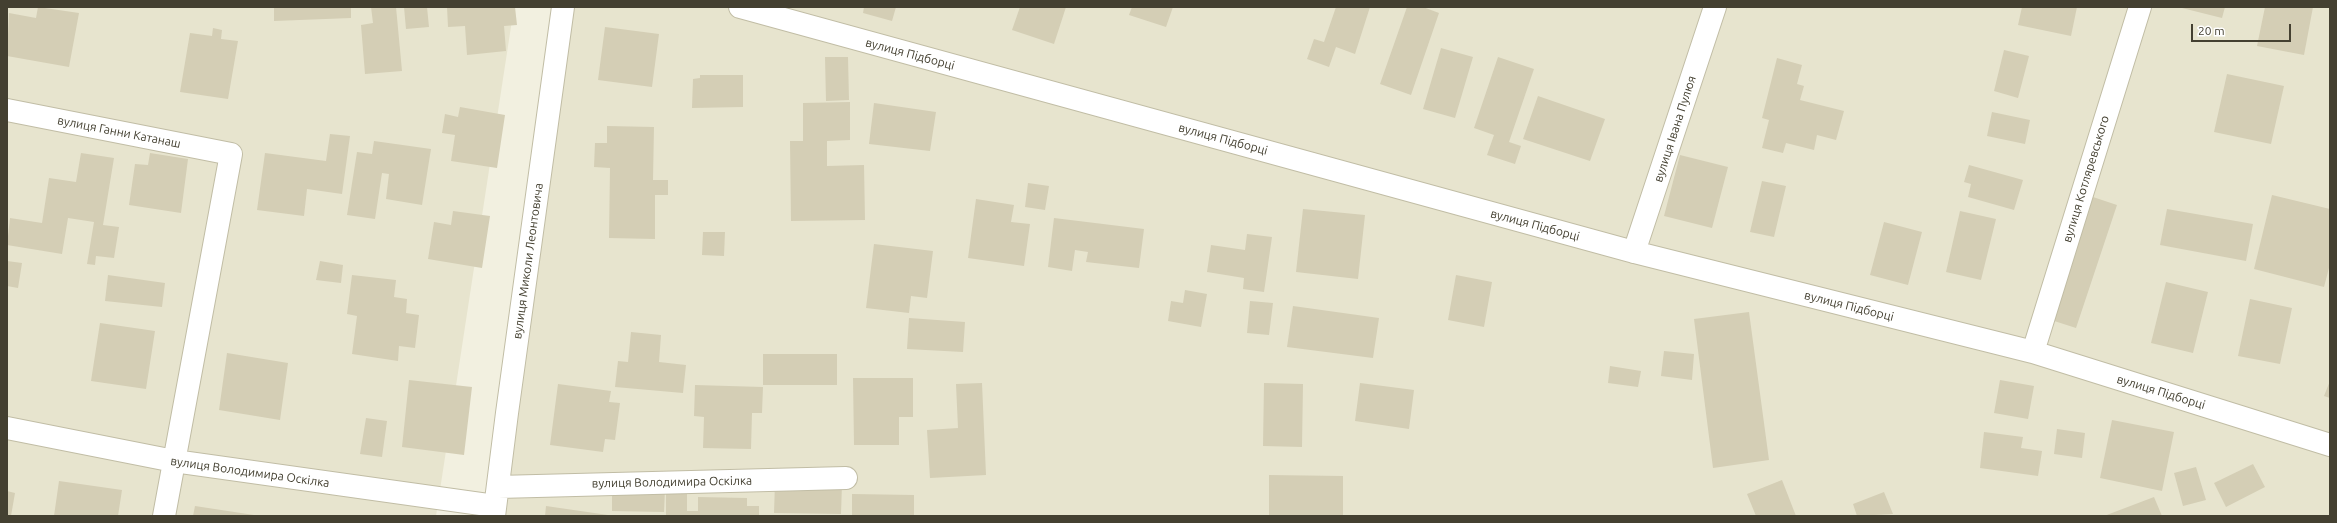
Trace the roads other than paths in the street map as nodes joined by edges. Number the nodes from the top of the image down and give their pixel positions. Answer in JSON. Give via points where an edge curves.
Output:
{"nodes":[{"id":1,"x":563,"y":7,"type":"edge"},
{"id":2,"x":740,"y":7,"type":"edge"},
{"id":3,"x":1715,"y":7,"type":"edge"},
{"id":4,"x":2140,"y":7,"type":"edge"},
{"id":5,"x":7,"y":110,"type":"edge"},
{"id":6,"x":1634,"y":252,"type":"junction"},
{"id":7,"x":2033,"y":352,"type":"junction"},
{"id":8,"x":7,"y":428,"type":"edge"},
{"id":9,"x":2330,"y":445,"type":"edge"},
{"id":10,"x":174,"y":461,"type":"junction"},
{"id":11,"x":846,"y":478,"type":"dead end"},
{"id":12,"x":496,"y":503,"type":"edge"},
{"id":13,"x":164,"y":516,"type":"edge"}],
"edges":[{"from":1,"to":12,"type":"street","name":"вулиця Миколи Леонтовича"},
{"from":2,"to":6,"type":"street","name":"вулиця Підборці"},
{"from":3,"to":6,"type":"street","name":"вулиця Івана Пулюя"},
{"from":4,"to":7,"type":"street","name":"вулиця Котляревського"},
{"from":5,"to":10,"type":"street","name":"вулиця Ганни Катанаш","via":[[231,154]]},
{"from":6,"to":7,"type":"street","name":"вулиця Підборці"},
{"from":7,"to":9,"type":"street","name":"вулиця Підборці"},
{"from":8,"to":10,"type":"street","name":"вулиця Володимира Оскілка"},
{"from":10,"to":12,"type":"street","name":"вулиця Володимира Оскілка"},
{"from":10,"to":13,"type":"street"},
{"from":11,"to":12,"type":"street","name":"вулиця Володимира Оскілка"}]}
